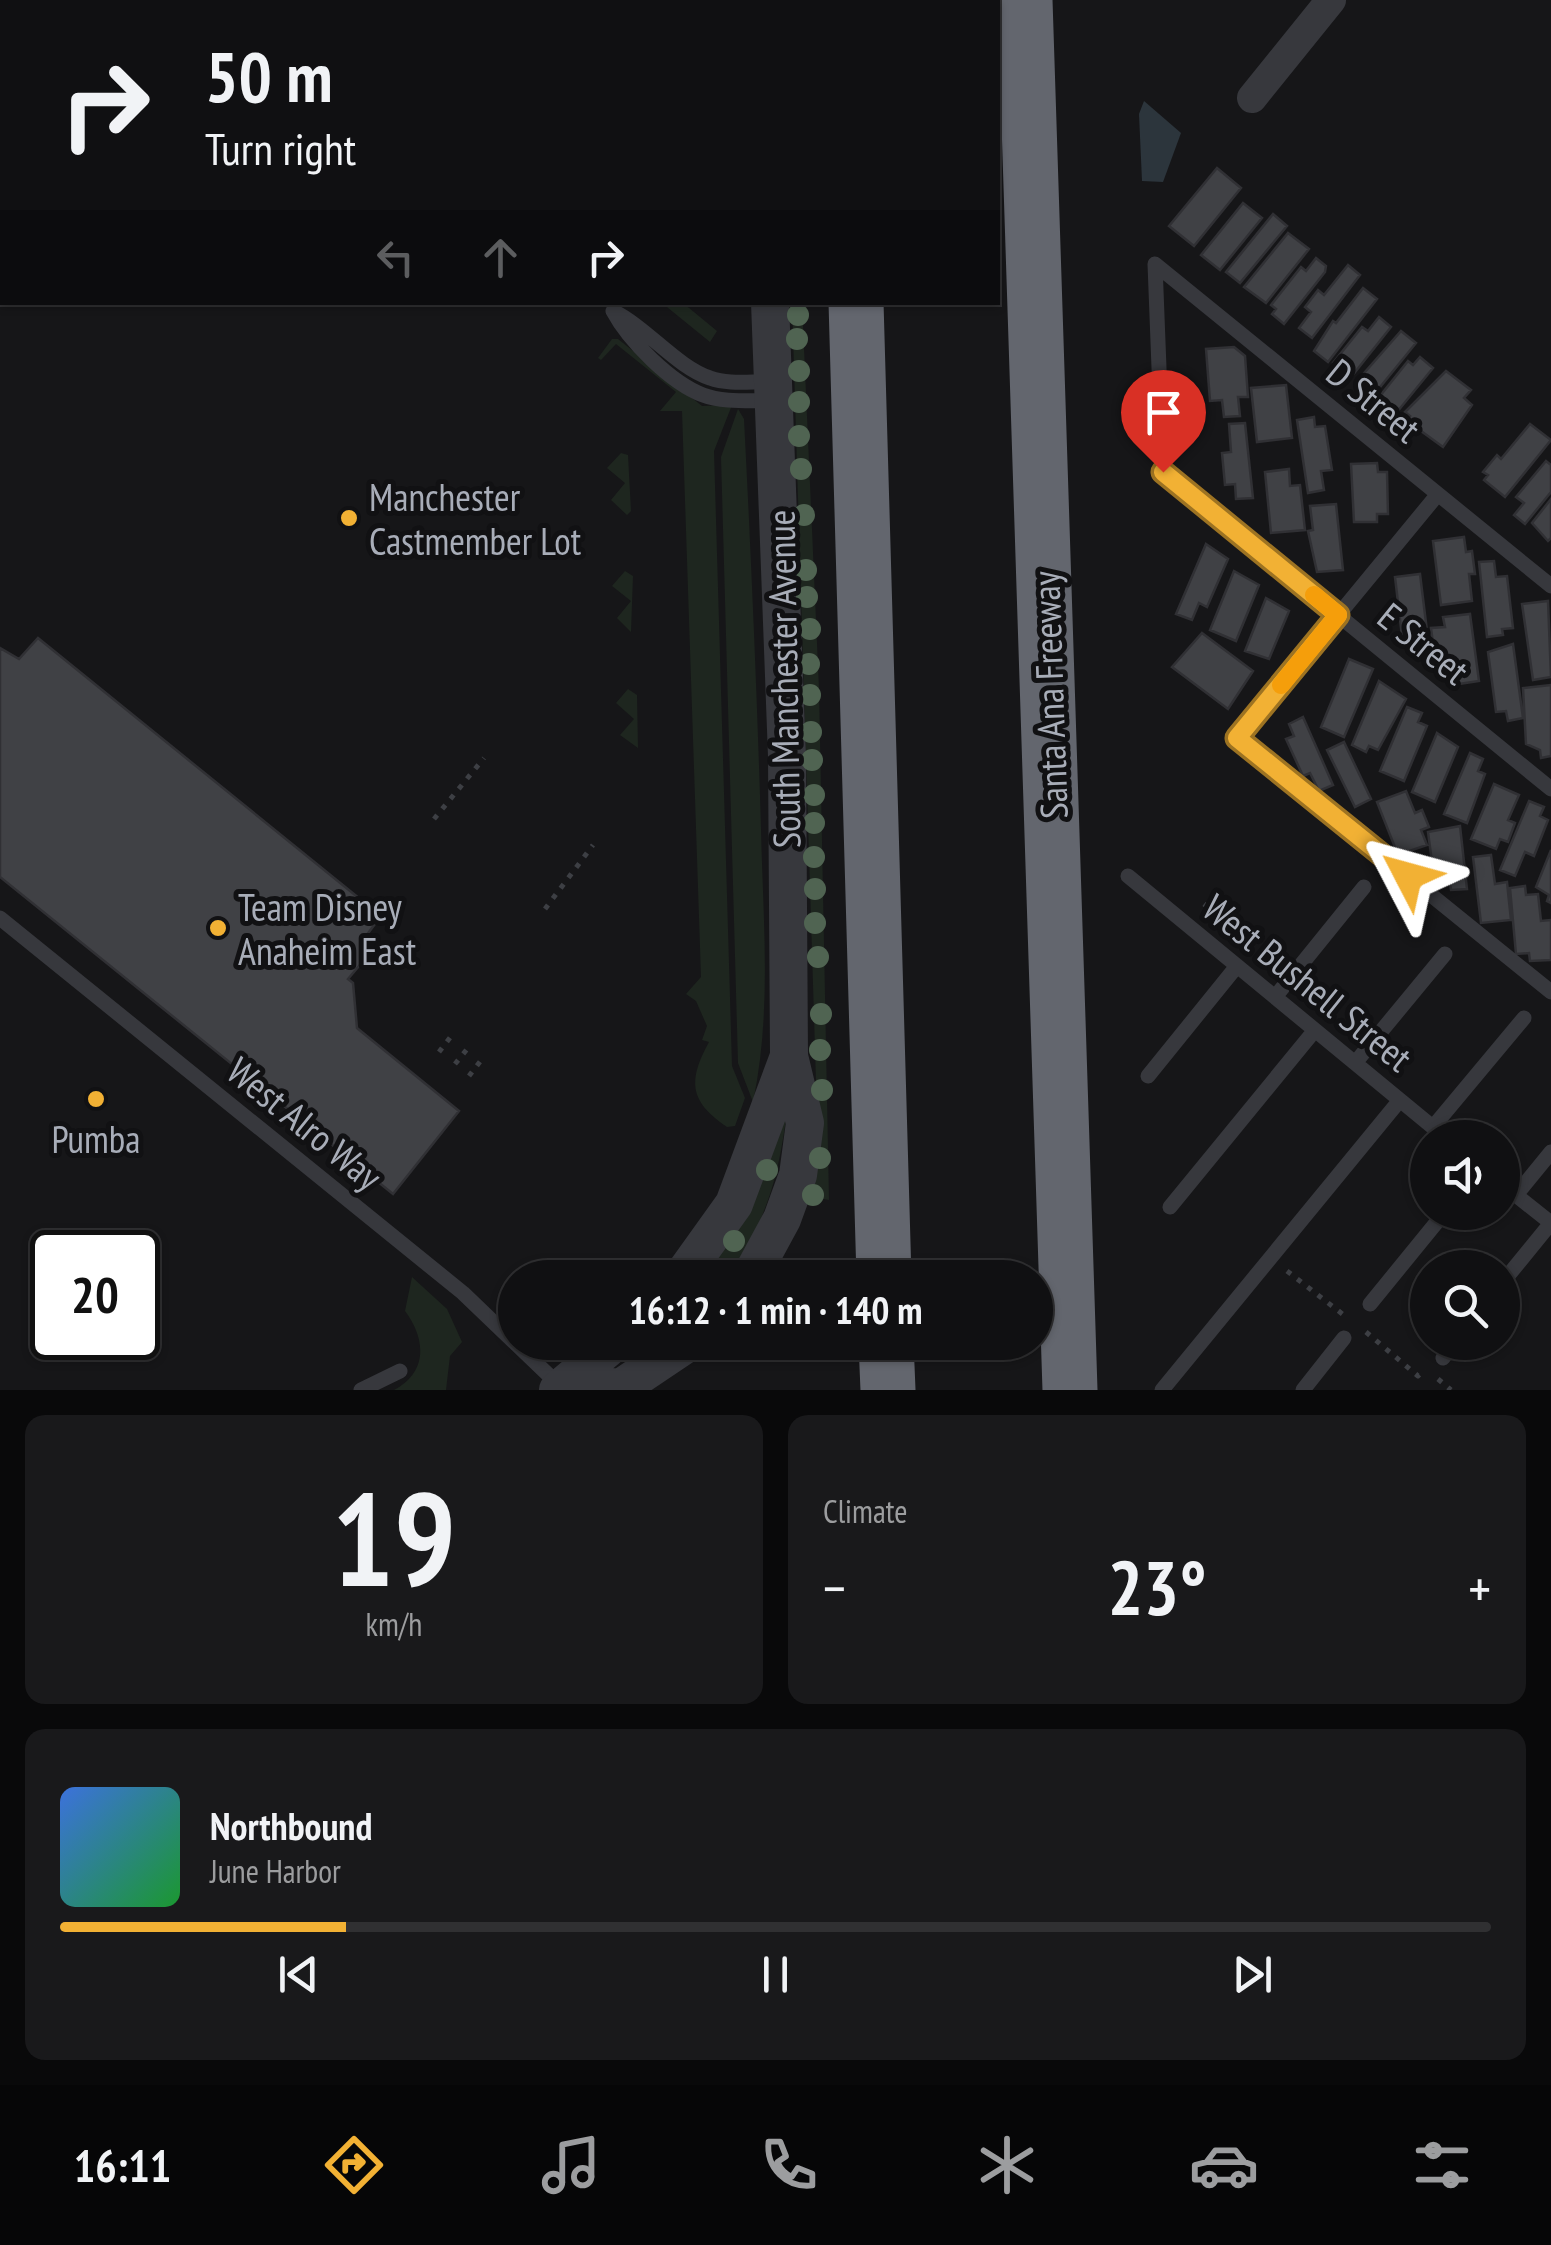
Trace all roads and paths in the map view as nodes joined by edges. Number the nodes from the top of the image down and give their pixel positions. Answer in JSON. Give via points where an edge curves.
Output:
{"nodes":[{"id":1,"x":1025,"y":0,"type":"edge"},
{"id":2,"x":1331,"y":0,"type":"edge"},
{"id":3,"x":1252,"y":98,"type":"dead end"},
{"id":4,"x":770,"y":305,"type":"edge"},
{"id":5,"x":856,"y":305,"type":"edge"},
{"id":6,"x":774,"y":392,"type":"junction"},
{"id":7,"x":1163,"y":472,"type":"joint"},
{"id":8,"x":1438,"y":494,"type":"junction"},
{"id":9,"x":1551,"y":586,"type":"edge"},
{"id":10,"x":1338,"y":615,"type":"junction"},
{"id":11,"x":484,"y":758,"type":"dead end"},
{"id":12,"x":1551,"y":788,"type":"edge"},
{"id":13,"x":434,"y":819,"type":"dead end"},
{"id":14,"x":593,"y":845,"type":"dead end"},
{"id":15,"x":1128,"y":876,"type":"dead end"},
{"id":16,"x":1364,"y":887,"type":"dead end"},
{"id":17,"x":1204,"y":904,"type":"dead end"},
{"id":18,"x":545,"y":909,"type":"dead end"},
{"id":19,"x":0,"y":918,"type":"edge"},
{"id":20,"x":1224,"y":920,"type":"dead end"},
{"id":21,"x":1445,"y":954,"type":"dead end"},
{"id":22,"x":1236,"y":966,"type":"junction"},
{"id":23,"x":1551,"y":992,"type":"edge"},
{"id":24,"x":1274,"y":997,"type":"junction"},
{"id":25,"x":1524,"y":1018,"type":"dead end"},
{"id":26,"x":1314,"y":1030,"type":"junction"},
{"id":27,"x":452,"y":1035,"type":"dead end"},
{"id":28,"x":468,"y":1048,"type":"dead end"},
{"id":29,"x":439,"y":1052,"type":"dead end"},
{"id":30,"x":789,"y":1056,"type":"junction"},
{"id":31,"x":482,"y":1059,"type":"dead end"},
{"id":32,"x":1355,"y":1062,"type":"junction"},
{"id":33,"x":455,"y":1064,"type":"dead end"},
{"id":34,"x":469,"y":1076,"type":"dead end"},
{"id":35,"x":1148,"y":1076,"type":"dead end"},
{"id":36,"x":1400,"y":1100,"type":"junction"},
{"id":37,"x":1425,"y":1120,"type":"edge"},
{"id":38,"x":1449,"y":1120,"type":"edge"},
{"id":39,"x":1551,"y":1152,"type":"edge"},
{"id":40,"x":1520,"y":1190,"type":"edge"},
{"id":41,"x":1520,"y":1198,"type":"edge"},
{"id":42,"x":1170,"y":1207,"type":"dead end"},
{"id":43,"x":1551,"y":1223,"type":"edge"},
{"id":44,"x":1430,"y":1230,"type":"edge"},
{"id":45,"x":694,"y":1260,"type":"edge"},
{"id":46,"x":760,"y":1260,"type":"edge"},
{"id":47,"x":883,"y":1260,"type":"edge"},
{"id":48,"x":1520,"y":1262,"type":"edge"},
{"id":49,"x":1287,"y":1270,"type":"dead end"},
{"id":50,"x":1068,"y":1297,"type":"junction"},
{"id":51,"x":1370,"y":1304,"type":"dead end"},
{"id":52,"x":1344,"y":1338,"type":"dead end"},
{"id":53,"x":594,"y":1360,"type":"edge"},
{"id":54,"x":662,"y":1360,"type":"edge"},
{"id":55,"x":400,"y":1371,"type":"dead end"},
{"id":56,"x":560,"y":1389,"type":"edge"},
{"id":57,"x":361,"y":1390,"type":"edge"},
{"id":58,"x":1070,"y":1390,"type":"edge"},
{"id":59,"x":1101,"y":1390,"type":"edge"},
{"id":60,"x":1162,"y":1390,"type":"edge"},
{"id":61,"x":1303,"y":1390,"type":"edge"},
{"id":62,"x":1451,"y":1390,"type":"edge"}],
"edges":[{"from":1,"to":50,"type":"highway","name":"Santa Ana Freeway"},
{"from":2,"to":3,"type":"street"},
{"from":4,"to":6,"type":"street","name":"South Manchester Avenue"},
{"from":5,"to":47,"type":"highway"},
{"from":6,"to":6,"type":"lane","via":[[702,375],[614,311],[627,337],[693,390],[706,396]]},
{"from":6,"to":30,"type":"street","name":"South Manchester Avenue"},
{"from":7,"to":8,"type":"lane","name":"D Street","via":[[1156,264]]},
{"from":7,"to":10,"type":"lane","name":"E Street"},
{"from":8,"to":9,"type":"lane","name":"D Street"},
{"from":8,"to":10,"type":"lane"},
{"from":10,"to":12,"type":"lane","name":"E Street"},
{"from":10,"to":23,"type":"lane","via":[[1237,738]]},
{"from":11,"to":13,"type":"path"},
{"from":14,"to":18,"type":"path"},
{"from":15,"to":22,"type":"lane","name":"West Bushell Street"},
{"from":16,"to":24,"type":"lane"},
{"from":17,"to":20,"type":"path"},
{"from":19,"to":56,"type":"lane","name":"West Alro Way","via":[[426,1262]]},
{"from":21,"to":32,"type":"lane"},
{"from":22,"to":24,"type":"lane","name":"West Bushell Street"},
{"from":22,"to":35,"type":"lane"},
{"from":24,"to":26,"type":"lane","name":"West Bushell Street"},
{"from":25,"to":38,"type":"lane"},
{"from":26,"to":32,"type":"lane","name":"West Bushell Street"},
{"from":26,"to":42,"type":"lane"},
{"from":27,"to":29,"type":"path"},
{"from":28,"to":33,"type":"path"},
{"from":30,"to":45,"type":"street","name":"South Manchester Avenue","via":[[734,1204]]},
{"from":30,"to":46,"type":"street","name":"South Manchester Avenue","via":[[805,1123],[798,1175]]},
{"from":31,"to":34,"type":"path"},
{"from":32,"to":36,"type":"lane","name":"West Bushell Street"},
{"from":36,"to":37,"type":"lane","name":"West Bushell Street"},
{"from":36,"to":60,"type":"lane"},
{"from":39,"to":40,"type":"lane"},
{"from":41,"to":43,"type":"lane"},
{"from":43,"to":48,"type":"lane"},
{"from":44,"to":51,"type":"lane"},
{"from":49,"to":62,"type":"path","via":[[1418,1376],[1424,1368]]},
{"from":50,"to":58,"type":"highway","name":"Santa Ana Freeway"},
{"from":50,"to":59,"type":"highway"},
{"from":52,"to":61,"type":"lane"},
{"from":53,"to":56,"type":"street"},
{"from":54,"to":56,"type":"street","via":[[622,1387]]},
{"from":55,"to":57,"type":"lane"}]}
